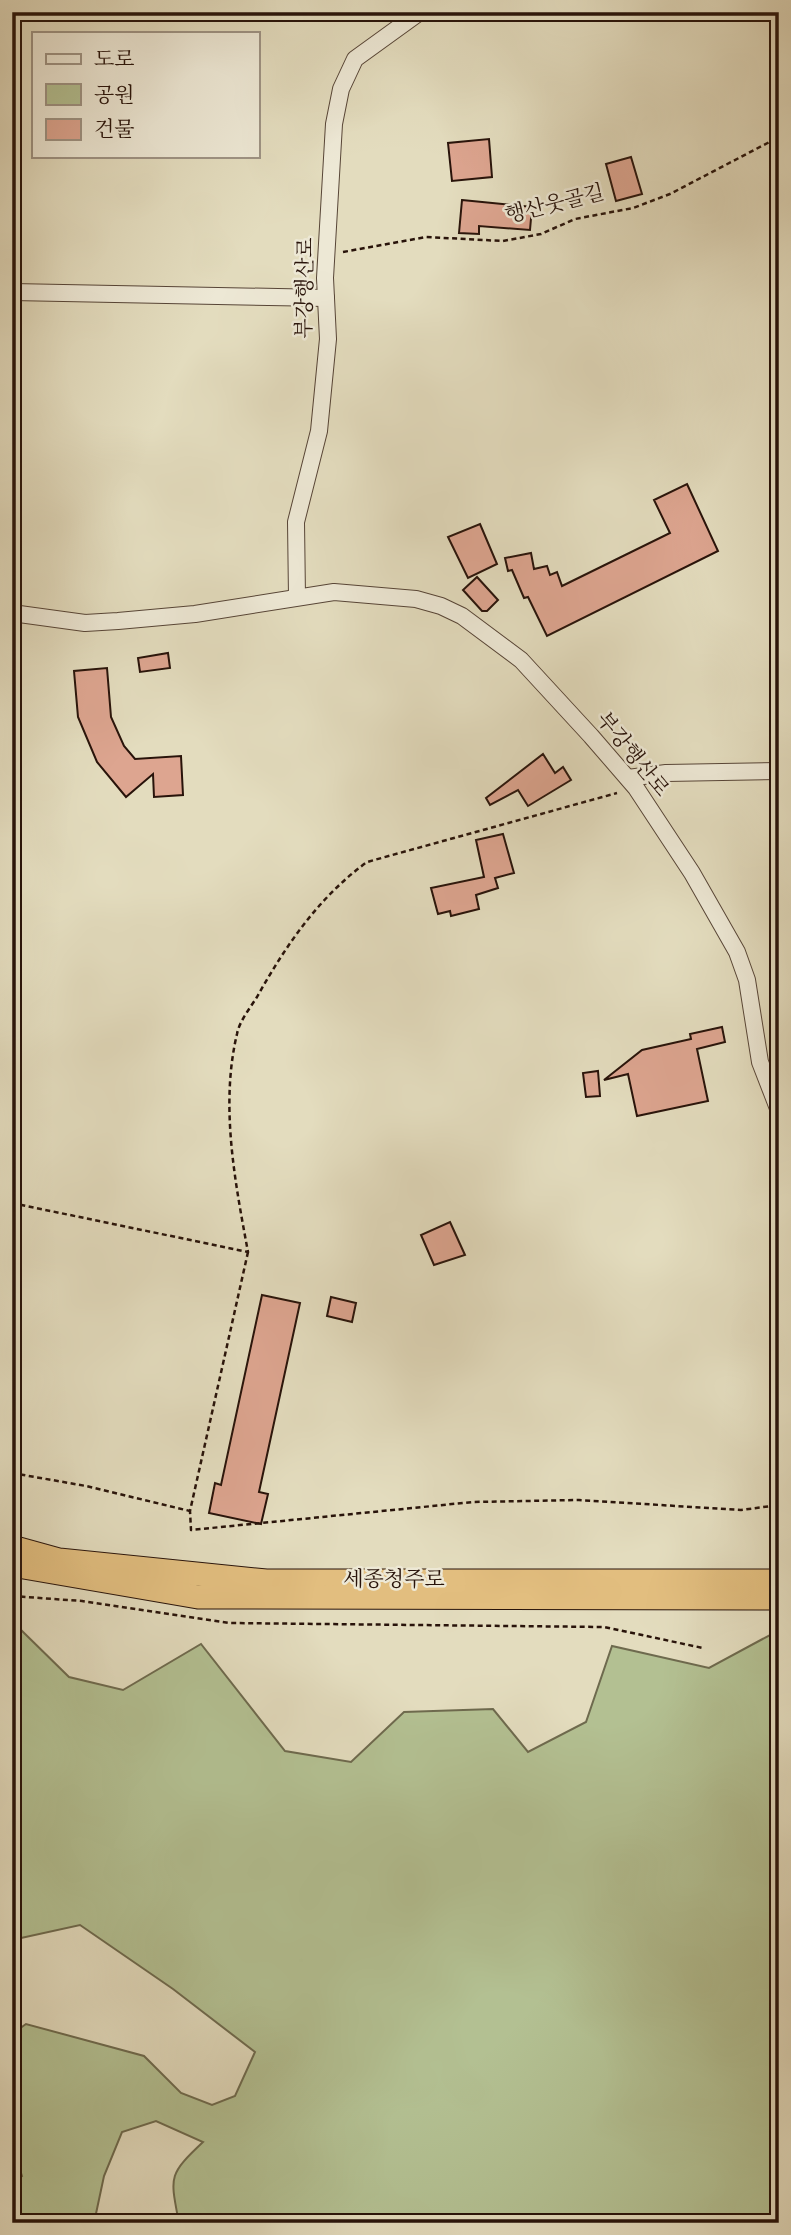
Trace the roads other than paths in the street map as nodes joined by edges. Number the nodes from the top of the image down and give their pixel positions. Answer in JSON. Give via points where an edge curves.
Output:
{"nodes":[{"id":1,"x":420,"y":12,"type":"edge"},
{"id":2,"x":12,"y":292,"type":"edge"},
{"id":3,"x":326,"y":298,"type":"junction"},
{"id":4,"x":297,"y":597,"type":"junction"},
{"id":5,"x":12,"y":613,"type":"edge"},
{"id":6,"x":779,"y":771,"type":"edge"},
{"id":7,"x":632,"y":783,"type":"junction"},
{"id":8,"x":779,"y":1111,"type":"edge"},
{"id":9,"x":12,"y":1547,"type":"edge"},
{"id":10,"x":12,"y":1565,"type":"edge"},
{"id":11,"x":779,"y":1581,"type":"edge"},
{"id":12,"x":779,"y":1598,"type":"edge"}],
"edges":[{"from":1,"to":3,"type":"street","name":"부강행산로","via":[[355,60],[341,89],[334,124]]},
{"from":2,"to":3,"type":"street"},
{"from":3,"to":4,"type":"street","name":"부강행산로","via":[[328,339],[319,431],[296,522]]},
{"from":4,"to":5,"type":"street","name":"부강행산로","via":[[195,614],[85,624]]},
{"from":4,"to":7,"type":"street","name":"부강행산로","via":[[334,592],[416,600],[461,615],[522,660]]},
{"from":6,"to":7,"type":"street","via":[[666,773]]},
{"from":7,"to":8,"type":"street","name":"부강행산로","via":[[737,952],[747,980],[760,1062]]},
{"from":9,"to":11,"type":"highway","name":"세종청주로","via":[[59,1560],[266,1581]]},
{"from":10,"to":12,"type":"highway","name":"세종청주로","via":[[198,1597]]}]}
